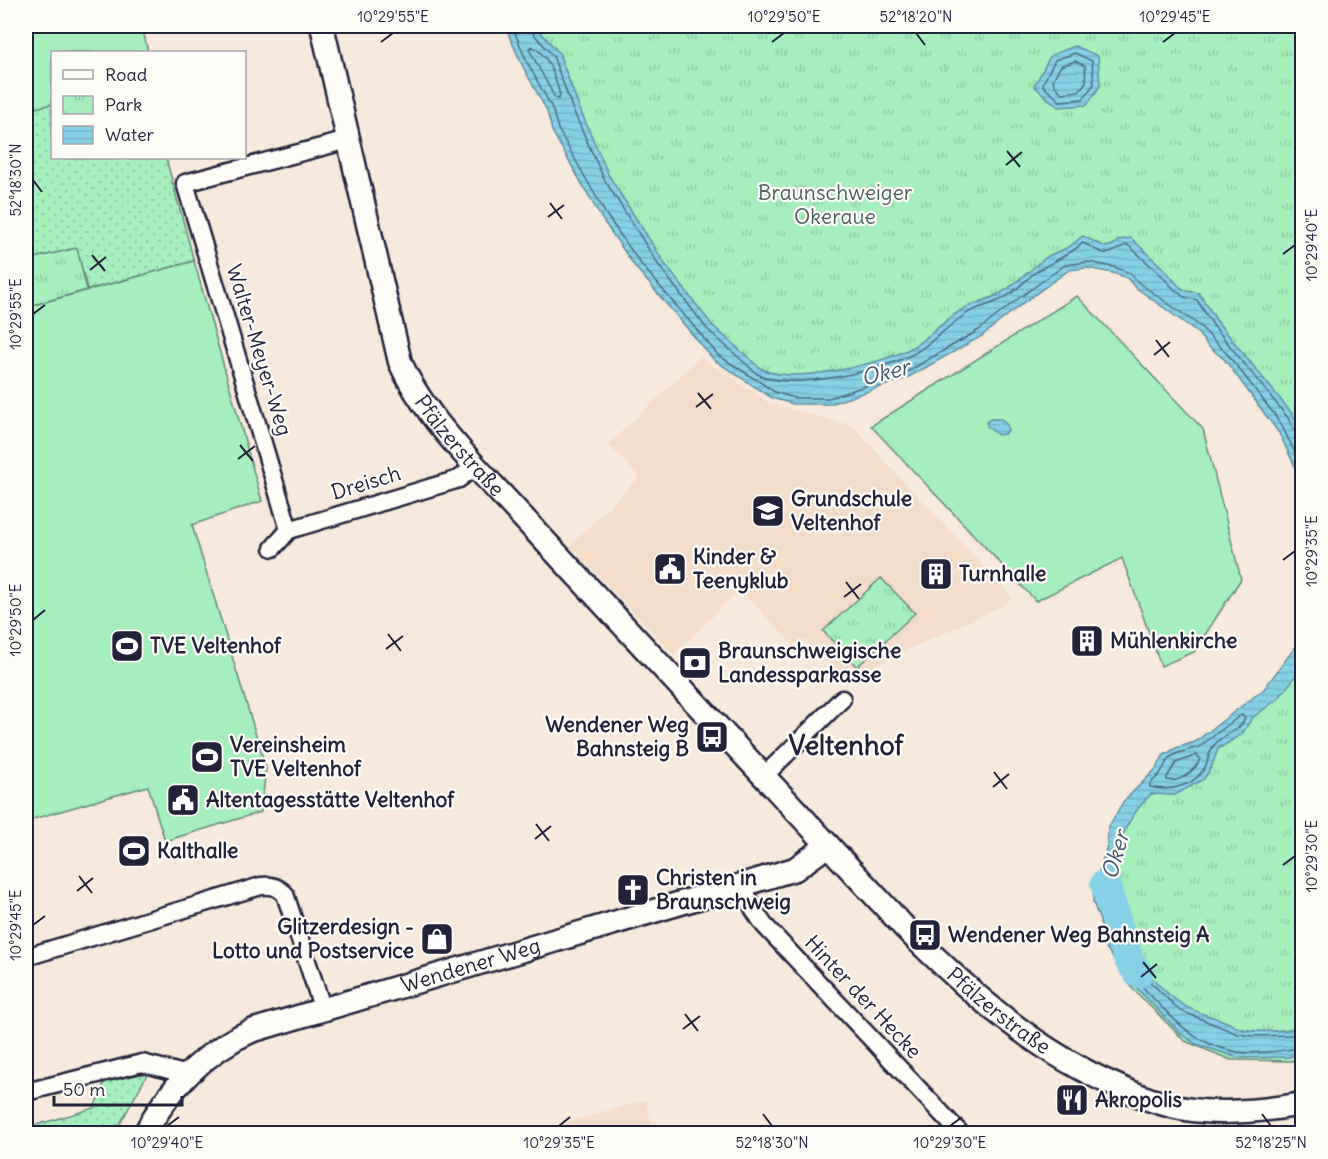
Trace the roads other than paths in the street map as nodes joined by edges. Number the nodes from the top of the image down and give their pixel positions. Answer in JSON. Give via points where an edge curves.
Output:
{"nodes":[{"id":1,"x":322,"y":26,"type":"edge"},
{"id":2,"x":348,"y":140,"type":"junction"},
{"id":3,"x":475,"y":466,"type":"junction"},
{"id":4,"x":289,"y":530,"type":"junction"},
{"id":5,"x":273,"y":548,"type":"dead end"},
{"id":6,"x":842,"y":699,"type":"dead end"},
{"id":7,"x":764,"y":776,"type":"junction"},
{"id":8,"x":828,"y":845,"type":"junction"},
{"id":9,"x":742,"y":884,"type":"junction"},
{"id":10,"x":26,"y":957,"type":"edge"},
{"id":11,"x":323,"y":1010,"type":"junction"},
{"id":12,"x":188,"y":1075,"type":"junction"},
{"id":13,"x":26,"y":1092,"type":"edge"},
{"id":14,"x":1302,"y":1104,"type":"edge"},
{"id":15,"x":145,"y":1134,"type":"edge"},
{"id":16,"x":961,"y":1134,"type":"edge"}],
"edges":[{"from":1,"to":2,"type":"street","name":"Pfälzerstraße"},
{"from":2,"to":3,"type":"street","name":"Pfälzerstraße","via":[[400,362],[437,424]]},
{"from":2,"to":4,"type":"street","name":"Walter-Meyer-Weg","via":[[185,183]]},
{"from":3,"to":4,"type":"street","name":"Dreisch","via":[[459,478]]},
{"from":3,"to":7,"type":"street","name":"Pfälzerstraße"},
{"from":4,"to":5,"type":"street"},
{"from":6,"to":7,"type":"street"},
{"from":7,"to":8,"type":"street","name":"Pfälzerstraße"},
{"from":8,"to":9,"type":"street","name":"Wendener Weg","via":[[795,869]]},
{"from":8,"to":14,"type":"street","name":"Pfälzerstraße","via":[[964,986],[1010,1024],[1071,1064],[1131,1093],[1202,1111],[1251,1112]]},
{"from":9,"to":11,"type":"street","name":"Wendener Weg"},
{"from":9,"to":16,"type":"street","name":"Hinter der Hecke","via":[[764,925]]},
{"from":10,"to":11,"type":"street","via":[[270,885],[285,894]]},
{"from":11,"to":12,"type":"street","name":"Wendener Weg","via":[[234,1039]]},
{"from":12,"to":13,"type":"street","via":[[142,1063]]},
{"from":12,"to":15,"type":"street","name":"Wendener Weg","via":[[165,1100]]}]}
